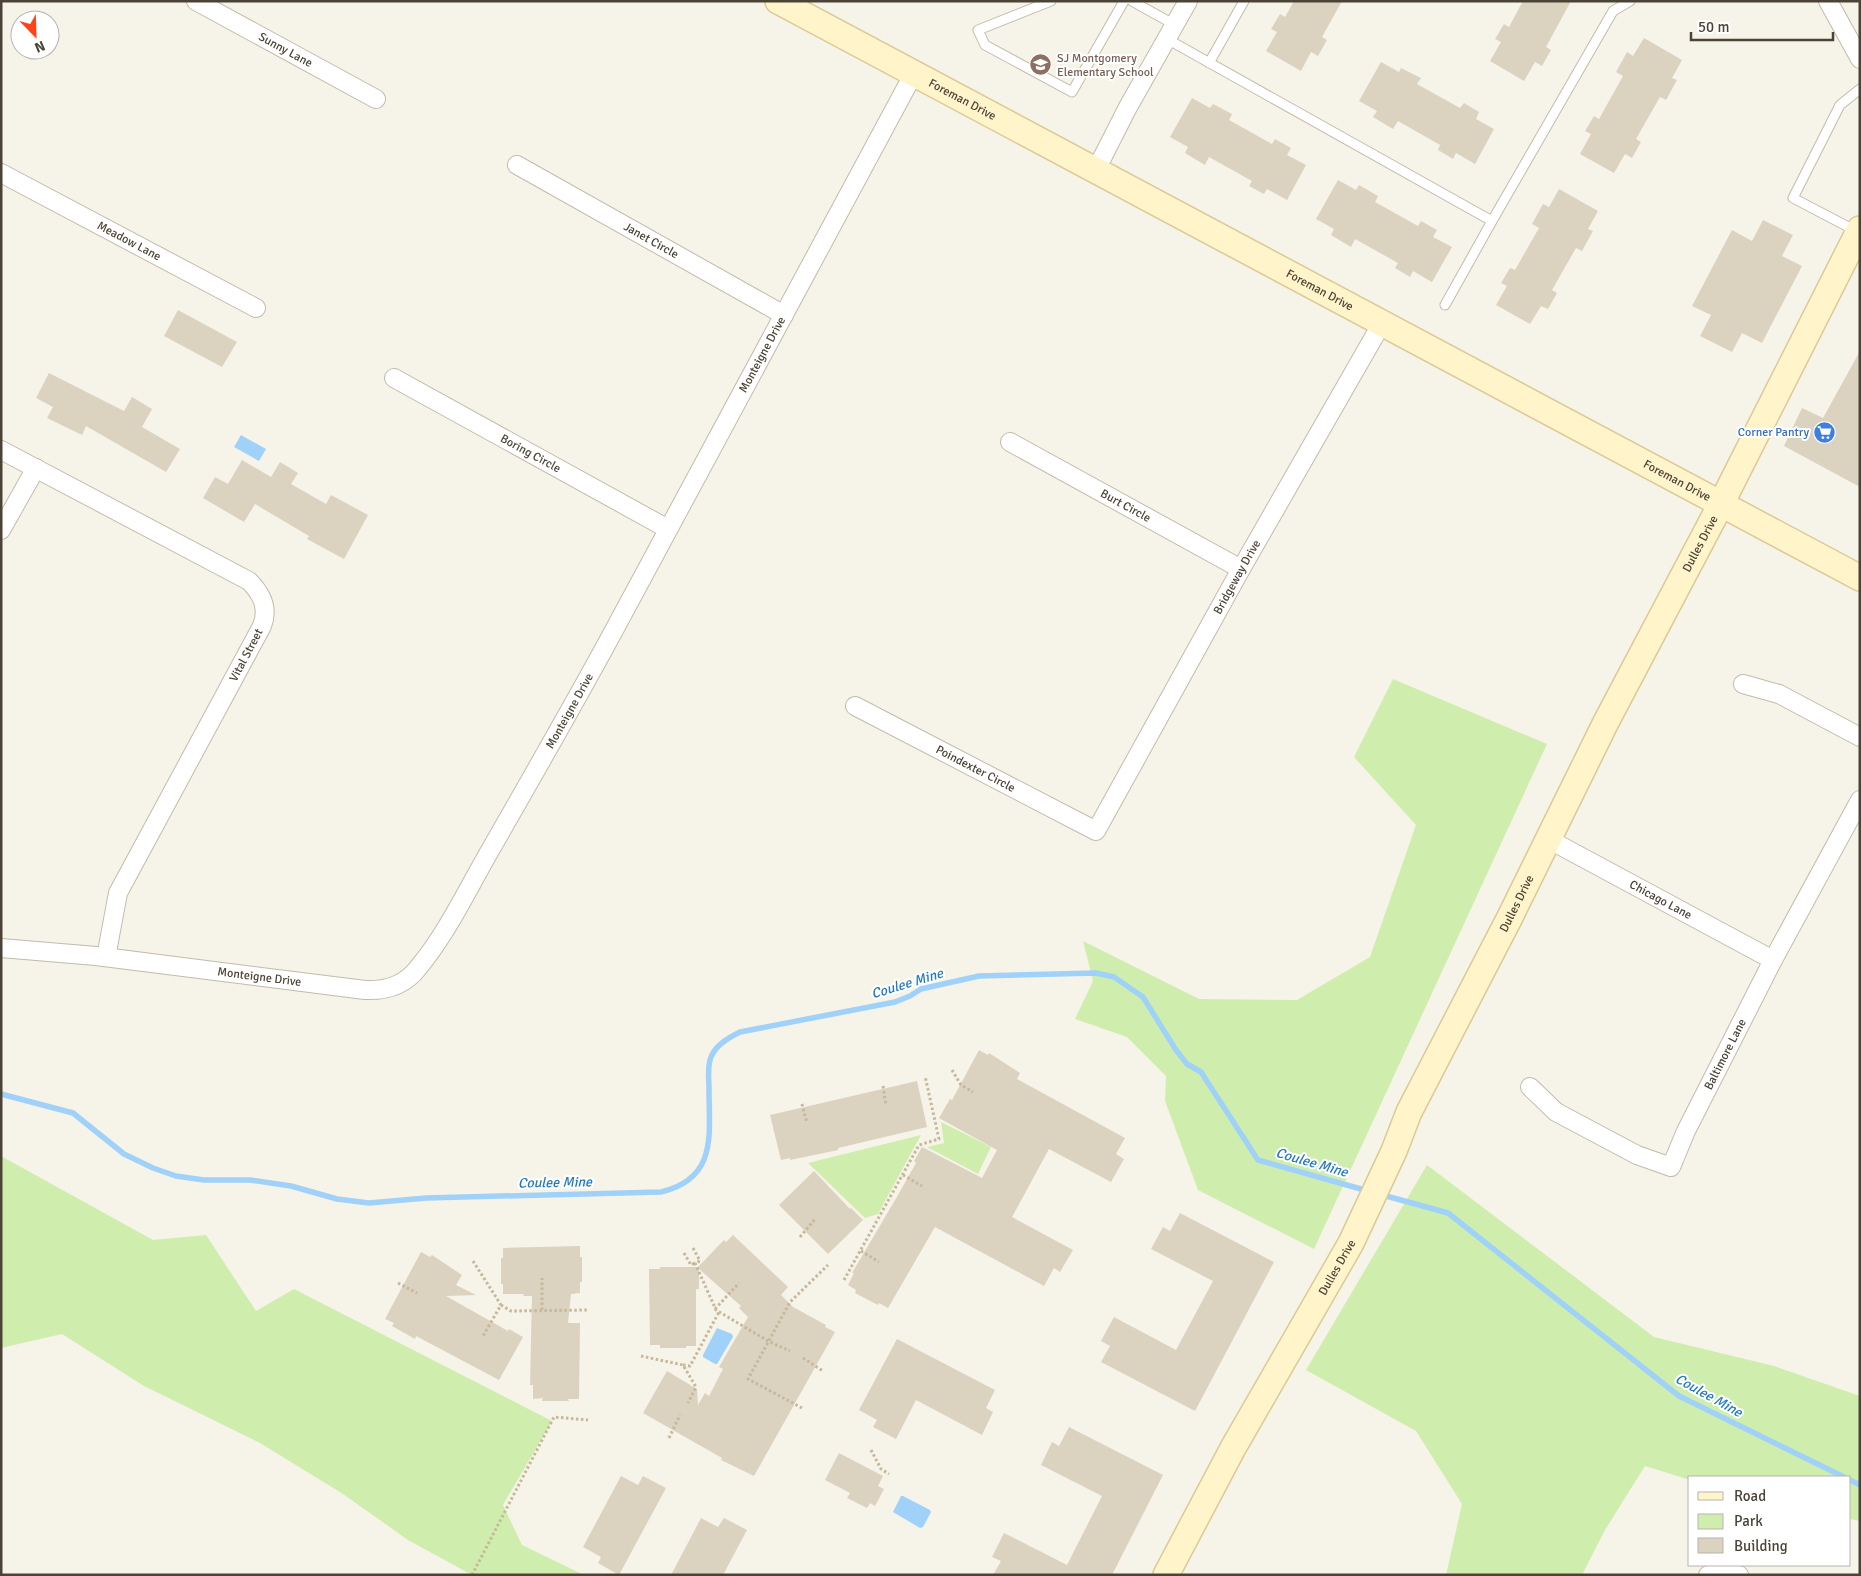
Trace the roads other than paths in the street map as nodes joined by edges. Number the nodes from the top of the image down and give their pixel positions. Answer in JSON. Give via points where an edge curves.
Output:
{"nodes":[{"id":1,"x":196,"y":1,"type":"edge"},
{"id":2,"x":778,"y":1,"type":"edge"},
{"id":3,"x":1051,"y":1,"type":"edge"},
{"id":4,"x":1124,"y":1,"type":"edge"},
{"id":5,"x":1132,"y":1,"type":"edge"},
{"id":6,"x":1188,"y":1,"type":"edge"},
{"id":7,"x":1244,"y":1,"type":"edge"},
{"id":8,"x":1630,"y":1,"type":"edge"},
{"id":9,"x":1828,"y":1,"type":"edge"},
{"id":10,"x":1171,"y":32,"type":"junction"},
{"id":11,"x":1860,"y":59,"type":"edge"},
{"id":12,"x":1209,"y":63,"type":"junction"},
{"id":13,"x":914,"y":73,"type":"junction"},
{"id":14,"x":1860,"y":89,"type":"edge"},
{"id":15,"x":376,"y":99,"type":"dead end"},
{"id":16,"x":517,"y":165,"type":"dead end"},
{"id":17,"x":1096,"y":170,"type":"junction"},
{"id":18,"x":1,"y":173,"type":"edge"},
{"id":19,"x":1492,"y":222,"type":"junction"},
{"id":20,"x":1859,"y":231,"type":"edge"},
{"id":21,"x":1445,"y":305,"type":"dead end"},
{"id":22,"x":256,"y":308,"type":"dead end"},
{"id":23,"x":784,"y":315,"type":"junction"},
{"id":24,"x":1382,"y":323,"type":"junction"},
{"id":25,"x":394,"y":378,"type":"dead end"},
{"id":26,"x":1010,"y":442,"type":"dead end"},
{"id":27,"x":1,"y":450,"type":"edge"},
{"id":28,"x":36,"y":468,"type":"junction"},
{"id":29,"x":1721,"y":504,"type":"junction"},
{"id":30,"x":668,"y":529,"type":"junction"},
{"id":31,"x":1,"y":530,"type":"edge"},
{"id":32,"x":1241,"y":569,"type":"junction"},
{"id":33,"x":1860,"y":578,"type":"edge"},
{"id":34,"x":1743,"y":684,"type":"dead end"},
{"id":35,"x":855,"y":706,"type":"dead end"},
{"id":36,"x":1860,"y":737,"type":"edge"},
{"id":37,"x":1860,"y":800,"type":"edge"},
{"id":38,"x":1096,"y":831,"type":"joint"},
{"id":39,"x":1548,"y":840,"type":"junction"},
{"id":40,"x":1,"y":948,"type":"edge"},
{"id":41,"x":106,"y":957,"type":"junction"},
{"id":42,"x":1773,"y":960,"type":"junction"},
{"id":43,"x":1530,"y":1087,"type":"dead end"},
{"id":44,"x":1166,"y":1575,"type":"edge"},
{"id":45,"x":1708,"y":1575,"type":"edge"},
{"id":46,"x":1739,"y":1575,"type":"edge"}],
"edges":[{"from":1,"to":15,"type":"street","name":"Sunny Lane"},
{"from":2,"to":13,"type":"street","name":"Foreman Drive"},
{"from":3,"to":4,"type":"lane","via":[[978,30],[984,46],[1072,92]]},
{"from":5,"to":10,"type":"lane"},
{"from":6,"to":10,"type":"street"},
{"from":7,"to":12,"type":"lane"},
{"from":8,"to":19,"type":"lane","via":[[1613,11]]},
{"from":9,"to":11,"type":"street"},
{"from":10,"to":12,"type":"lane"},
{"from":10,"to":17,"type":"street"},
{"from":12,"to":19,"type":"lane"},
{"from":13,"to":17,"type":"street","name":"Foreman Drive"},
{"from":13,"to":23,"type":"street","name":"Monteigne Drive"},
{"from":14,"to":20,"type":"lane","via":[[1840,105],[1793,198]]},
{"from":16,"to":23,"type":"street","name":"Janet Circle"},
{"from":17,"to":24,"type":"street","name":"Foreman Drive"},
{"from":18,"to":22,"type":"street","name":"Meadow Lane"},
{"from":19,"to":21,"type":"lane"},
{"from":20,"to":29,"type":"street","name":"Dulles Drive"},
{"from":23,"to":30,"type":"street","name":"Monteigne Drive"},
{"from":24,"to":29,"type":"street","name":"Foreman Drive"},
{"from":24,"to":32,"type":"street","name":"Bridgeway Drive"},
{"from":25,"to":30,"type":"street","name":"Boring Circle"},
{"from":26,"to":32,"type":"street","name":"Burt Circle"},
{"from":27,"to":28,"type":"street","name":"Vital Street"},
{"from":28,"to":31,"type":"street"},
{"from":28,"to":41,"type":"street","name":"Vital Street","via":[[249,581],[262,596],[265,608],[262,626],[118,893]]},
{"from":29,"to":33,"type":"street","name":"Foreman Drive"},
{"from":29,"to":39,"type":"street","name":"Dulles Drive"},
{"from":30,"to":41,"type":"street","name":"Monteigne Drive","via":[[576,700],[452,916],[433,948],[409,978],[389,988],[365,990]]},
{"from":32,"to":38,"type":"street","name":"Bridgeway Drive"},
{"from":34,"to":36,"type":"street","via":[[1779,694]]},
{"from":35,"to":38,"type":"street","name":"Poindexter Circle"},
{"from":37,"to":42,"type":"street","name":"Baltimore Lane"},
{"from":39,"to":42,"type":"street","name":"Chicago Lane"},
{"from":39,"to":44,"type":"street","name":"Dulles Drive","via":[[1409,1112],[1351,1243],[1233,1448]]},
{"from":40,"to":41,"type":"street","name":"Monteigne Drive"},
{"from":42,"to":43,"type":"street","name":"Baltimore Lane","via":[[1671,1167],[1637,1155],[1556,1112]]},
{"from":45,"to":46,"type":"street","via":[[1724,1572]]}]}
